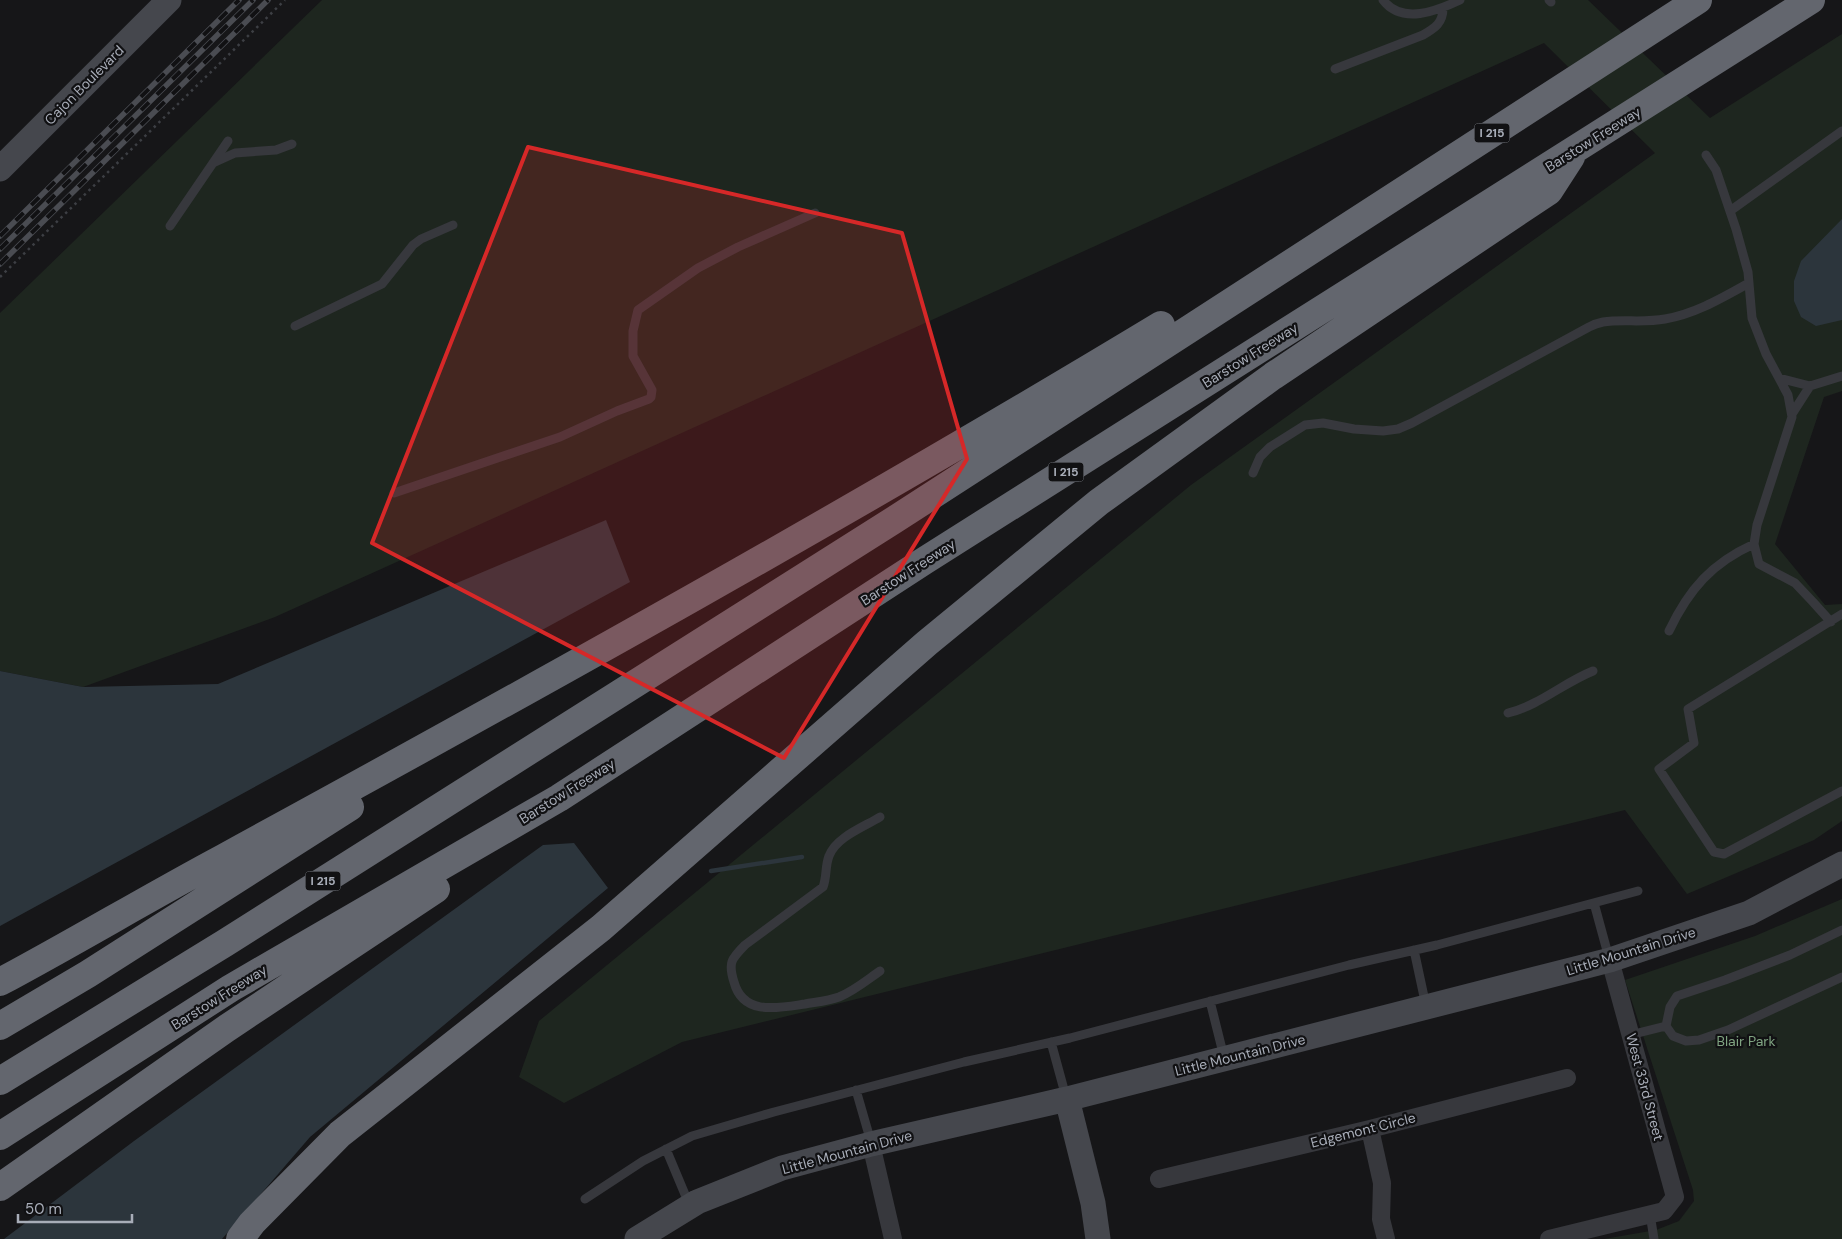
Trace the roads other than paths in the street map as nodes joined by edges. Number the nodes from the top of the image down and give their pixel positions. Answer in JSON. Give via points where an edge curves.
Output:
{"nodes":[{"id":1,"x":169,"y":0,"type":"edge"},
{"id":2,"x":1383,"y":0,"type":"edge"},
{"id":3,"x":1460,"y":0,"type":"edge"},
{"id":4,"x":1698,"y":0,"type":"edge"},
{"id":5,"x":1812,"y":0,"type":"edge"},
{"id":6,"x":1443,"y":8,"type":"junction"},
{"id":7,"x":1335,"y":69,"type":"dead end"},
{"id":8,"x":1842,"y":131,"type":"edge"},
{"id":9,"x":228,"y":140,"type":"dead end"},
{"id":10,"x":292,"y":144,"type":"dead end"},
{"id":11,"x":1576,"y":150,"type":"junction"},
{"id":12,"x":1706,"y":155,"type":"dead end"},
{"id":13,"x":212,"y":163,"type":"junction"},
{"id":14,"x":0,"y":169,"type":"edge"},
{"id":15,"x":1730,"y":211,"type":"junction"},
{"id":16,"x":815,"y":213,"type":"dead end"},
{"id":17,"x":453,"y":225,"type":"dead end"},
{"id":18,"x":170,"y":226,"type":"dead end"},
{"id":19,"x":1286,"y":266,"type":"junction"},
{"id":20,"x":1749,"y":283,"type":"junction"},
{"id":21,"x":295,"y":326,"type":"dead end"},
{"id":22,"x":1842,"y":376,"type":"edge"},
{"id":23,"x":1779,"y":378,"type":"junction"},
{"id":24,"x":1810,"y":386,"type":"junction"},
{"id":25,"x":1792,"y":414,"type":"junction"},
{"id":26,"x":1253,"y":473,"type":"dead end"},
{"id":27,"x":394,"y":493,"type":"dead end"},
{"id":28,"x":1754,"y":544,"type":"junction"},
{"id":29,"x":1842,"y":614,"type":"edge"},
{"id":30,"x":1830,"y":622,"type":"junction"},
{"id":31,"x":1670,"y":631,"type":"dead end"},
{"id":32,"x":1593,"y":671,"type":"dead end"},
{"id":33,"x":512,"y":700,"type":"junction"},
{"id":34,"x":1508,"y":713,"type":"dead end"},
{"id":35,"x":1842,"y":791,"type":"edge"},
{"id":36,"x":559,"y":798,"type":"junction"},
{"id":37,"x":880,"y":817,"type":"dead end"},
{"id":38,"x":1842,"y":864,"type":"edge"},
{"id":39,"x":1638,"y":891,"type":"dead end"},
{"id":40,"x":1594,"y":903,"type":"junction"},
{"id":41,"x":1842,"y":930,"type":"edge"},
{"id":42,"x":1414,"y":950,"type":"junction"},
{"id":43,"x":1610,"y":960,"type":"junction"},
{"id":44,"x":880,"y":971,"type":"dead end"},
{"id":45,"x":1842,"y":976,"type":"edge"},
{"id":46,"x":0,"y":982,"type":"edge"},
{"id":47,"x":1210,"y":1001,"type":"junction"},
{"id":48,"x":1426,"y":1007,"type":"junction"},
{"id":49,"x":0,"y":1026,"type":"edge"},
{"id":50,"x":1666,"y":1026,"type":"junction"},
{"id":51,"x":1630,"y":1035,"type":"junction"},
{"id":52,"x":1051,"y":1042,"type":"junction"},
{"id":53,"x":1224,"y":1059,"type":"junction"},
{"id":54,"x":1567,"y":1078,"type":"dead end"},
{"id":55,"x":0,"y":1081,"type":"edge"},
{"id":56,"x":856,"y":1090,"type":"junction"},
{"id":57,"x":1067,"y":1099,"type":"junction"},
{"id":58,"x":1370,"y":1129,"type":"junction"},
{"id":59,"x":0,"y":1136,"type":"edge"},
{"id":60,"x":871,"y":1144,"type":"junction"},
{"id":61,"x":666,"y":1149,"type":"junction"},
{"id":62,"x":1159,"y":1179,"type":"dead end"},
{"id":63,"x":0,"y":1187,"type":"edge"},
{"id":64,"x":585,"y":1199,"type":"dead end"},
{"id":65,"x":690,"y":1206,"type":"junction"},
{"id":66,"x":1657,"y":1212,"type":"junction"},
{"id":67,"x":240,"y":1239,"type":"edge"},
{"id":68,"x":637,"y":1239,"type":"edge"},
{"id":69,"x":893,"y":1239,"type":"edge"},
{"id":70,"x":1098,"y":1239,"type":"edge"},
{"id":71,"x":1386,"y":1239,"type":"edge"},
{"id":72,"x":1549,"y":1239,"type":"edge"},
{"id":73,"x":1654,"y":1239,"type":"edge"}],
"edges":[{"from":1,"to":14,"type":"main road","name":"Cajon Boulevard"},
{"from":2,"to":6,"type":"lane","via":[[1398,12],[1412,14]]},
{"from":3,"to":6,"type":"lane"},
{"from":4,"to":19,"type":"highway","number":"I 215"},
{"from":5,"to":11,"type":"highway","name":"Barstow Freeway","number":"I 215"},
{"from":6,"to":7,"type":"lane","via":[[1441,21],[1423,35]]},
{"from":8,"to":15,"type":"lane"},
{"from":9,"to":13,"type":"lane"},
{"from":10,"to":13,"type":"lane","via":[[276,150],[235,153]]},
{"from":11,"to":36,"type":"highway","name":"Barstow Freeway","number":"I 215","via":[[924,561]]},
{"from":11,"to":67,"type":"highway","via":[[1550,191],[1273,376],[1098,502],[927,643],[601,928],[340,1134],[252,1222]]},
{"from":12,"to":15,"type":"lane","via":[[1716,170]]},
{"from":13,"to":18,"type":"lane"},
{"from":15,"to":20,"type":"lane"},
{"from":16,"to":27,"type":"lane","via":[[698,268],[638,310],[633,331],[633,356],[652,390],[649,399],[560,437]]},
{"from":17,"to":21,"type":"lane","via":[[413,245],[382,284]]},
{"from":19,"to":33,"type":"highway","via":[[1250,272],[988,430]]},
{"from":19,"to":55,"type":"highway","number":"I 215","via":[[894,520]]},
{"from":20,"to":23,"type":"lane","via":[[1752,318]]},
{"from":20,"to":26,"type":"lane","via":[[1686,314],[1644,322],[1603,322],[1589,327],[1398,429],[1370,432],[1323,423],[1305,425],[1270,447],[1260,457]]},
{"from":22,"to":24,"type":"lane"},
{"from":23,"to":24,"type":"lane"},
{"from":23,"to":25,"type":"lane","via":[[1788,395]]},
{"from":24,"to":25,"type":"lane"},
{"from":25,"to":28,"type":"lane"},
{"from":28,"to":30,"type":"lane","via":[[1759,564],[1795,583]]},
{"from":28,"to":31,"type":"lane","via":[[1728,557],[1698,583],[1680,607]]},
{"from":29,"to":30,"type":"lane"},
{"from":30,"to":35,"type":"lane","via":[[1688,709],[1694,743],[1659,768],[1714,852],[1724,854]]},
{"from":32,"to":34,"type":"lane","via":[[1534,705]]},
{"from":33,"to":46,"type":"highway"},
{"from":33,"to":49,"type":"highway","via":[[337,816]]},
{"from":36,"to":59,"type":"highway","name":"Barstow Freeway","number":"I 215","via":[[231,988]]},
{"from":36,"to":63,"type":"highway","via":[[458,875],[227,1028]]},
{"from":37,"to":44,"type":"lane","via":[[834,846],[828,858],[823,887],[745,945],[734,956],[730,967],[736,990],[753,1005],[766,1008],[836,998]]},
{"from":38,"to":43,"type":"main road","name":"Little Mountain Drive","via":[[1749,913]]},
{"from":39,"to":40,"type":"lane"},
{"from":40,"to":42,"type":"lane"},
{"from":40,"to":43,"type":"lane"},
{"from":41,"to":50,"type":"lane","via":[[1790,955],[1677,996],[1670,1007]]},
{"from":42,"to":47,"type":"lane"},
{"from":42,"to":48,"type":"lane"},
{"from":43,"to":48,"type":"main road","name":"Little Mountain Drive"},
{"from":43,"to":51,"type":"street","name":"West 33rd Street"},
{"from":45,"to":50,"type":"lane","via":[[1728,1030],[1699,1040],[1686,1041],[1673,1036]]},
{"from":47,"to":52,"type":"lane"},
{"from":47,"to":53,"type":"lane"},
{"from":48,"to":53,"type":"main road","name":"Little Mountain Drive"},
{"from":50,"to":51,"type":"lane"},
{"from":51,"to":66,"type":"street","name":"West 33rd Street","via":[[1675,1197]]},
{"from":52,"to":56,"type":"lane"},
{"from":52,"to":57,"type":"lane"},
{"from":53,"to":57,"type":"main road","name":"Little Mountain Drive"},
{"from":54,"to":58,"type":"street","name":"Edgemont Circle"},
{"from":56,"to":60,"type":"lane"},
{"from":56,"to":61,"type":"lane","via":[[692,1136]]},
{"from":57,"to":60,"type":"main road","name":"Little Mountain Drive"},
{"from":57,"to":70,"type":"main road","via":[[1093,1203]]},
{"from":58,"to":62,"type":"street","name":"Edgemont Circle"},
{"from":58,"to":71,"type":"street","via":[[1382,1183],[1381,1219]]},
{"from":60,"to":65,"type":"main road","name":"Little Mountain Drive","via":[[782,1168]]},
{"from":60,"to":69,"type":"street"},
{"from":61,"to":64,"type":"lane"},
{"from":61,"to":65,"type":"lane"},
{"from":65,"to":68,"type":"main road","name":"Little Mountain Drive"},
{"from":66,"to":72,"type":"street"},
{"from":66,"to":73,"type":"lane"}]}
